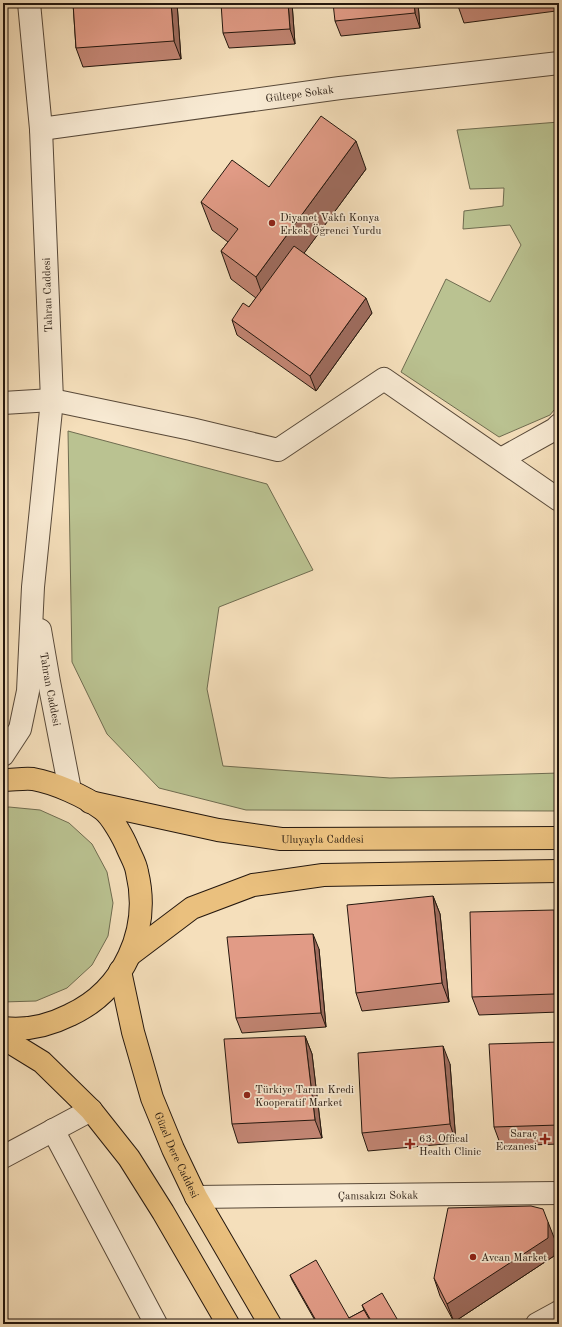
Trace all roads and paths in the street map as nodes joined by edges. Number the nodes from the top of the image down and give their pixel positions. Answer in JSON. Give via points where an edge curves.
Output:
{"nodes":[{"id":1,"x":30,"y":3,"type":"edge"},
{"id":2,"x":559,"y":63,"type":"edge"},
{"id":3,"x":41,"y":129,"type":"junction"},
{"id":4,"x":52,"y":400,"type":"junction"},
{"id":5,"x":3,"y":403,"type":"edge"},
{"id":6,"x":559,"y":425,"type":"edge"},
{"id":7,"x":501,"y":459,"type":"junction"},
{"id":8,"x":559,"y":500,"type":"edge"},
{"id":9,"x":33,"y":587,"type":"junction"},
{"id":10,"x":3,"y":755,"type":"edge"},
{"id":11,"x":3,"y":780,"type":"edge"},
{"id":12,"x":70,"y":790,"type":"junction"},
{"id":13,"x":90,"y":802,"type":"junction"},
{"id":14,"x":559,"y":838,"type":"edge"},
{"id":15,"x":559,"y":871,"type":"edge"},
{"id":16,"x":126,"y":962,"type":"junction"},
{"id":17,"x":3,"y":1028,"type":"edge"},
{"id":18,"x":3,"y":1038,"type":"edge"},
{"id":19,"x":91,"y":1110,"type":"junction"},
{"id":20,"x":53,"y":1130,"type":"junction"},
{"id":21,"x":3,"y":1157,"type":"edge"},
{"id":22,"x":559,"y":1193,"type":"edge"},
{"id":23,"x":196,"y":1197,"type":"junction"},
{"id":24,"x":559,"y":1312,"type":"edge"},
{"id":25,"x":156,"y":1324,"type":"edge"},
{"id":26,"x":228,"y":1324,"type":"edge"},
{"id":27,"x":270,"y":1324,"type":"edge"},
{"id":28,"x":537,"y":1324,"type":"edge"}],
"edges":[{"from":1,"to":3,"type":"street","name":"Tahran Caddesi"},
{"from":2,"to":3,"type":"street","name":"Gültepe Sokak","via":[[340,88]]},
{"from":3,"to":4,"type":"street","name":"Tahran Caddesi"},
{"from":4,"to":5,"type":"street"},
{"from":4,"to":7,"type":"street","via":[[191,428],[278,450],[384,378]]},
{"from":4,"to":9,"type":"street","name":"Tahran Caddesi"},
{"from":6,"to":7,"type":"street"},
{"from":7,"to":8,"type":"street"},
{"from":9,"to":10,"type":"street","name":"Tahran Caddesi","via":[[28,691],[20,729]]},
{"from":9,"to":12,"type":"street","name":"Tahran Caddesi"},
{"from":11,"to":12,"type":"main road","via":[[33,779]]},
{"from":12,"to":13,"type":"main road"},
{"from":13,"to":14,"type":"main road","name":"Uluyayla Caddesi","via":[[218,830],[280,839]]},
{"from":13,"to":16,"type":"main road","via":[[103,810],[124,839],[137,871],[142,905],[136,940]]},
{"from":15,"to":16,"type":"main road","via":[[323,875],[253,885],[192,908]]},
{"from":16,"to":17,"type":"main road","via":[[112,984],[85,1008],[53,1024],[18,1029]]},
{"from":16,"to":23,"type":"main road","name":"Güzel Dere Caddesi","via":[[133,1032],[152,1098]]},
{"from":18,"to":19,"type":"main road","via":[[42,1062]]},
{"from":19,"to":20,"type":"street"},
{"from":19,"to":26,"type":"main road","via":[[129,1158]]},
{"from":20,"to":21,"type":"street"},
{"from":20,"to":25,"type":"street"},
{"from":22,"to":23,"type":"street","name":"Çamsakızı Sokak"},
{"from":23,"to":27,"type":"main road","name":"Güzel Dere Caddesi"},
{"from":24,"to":28,"type":"street"}]}
